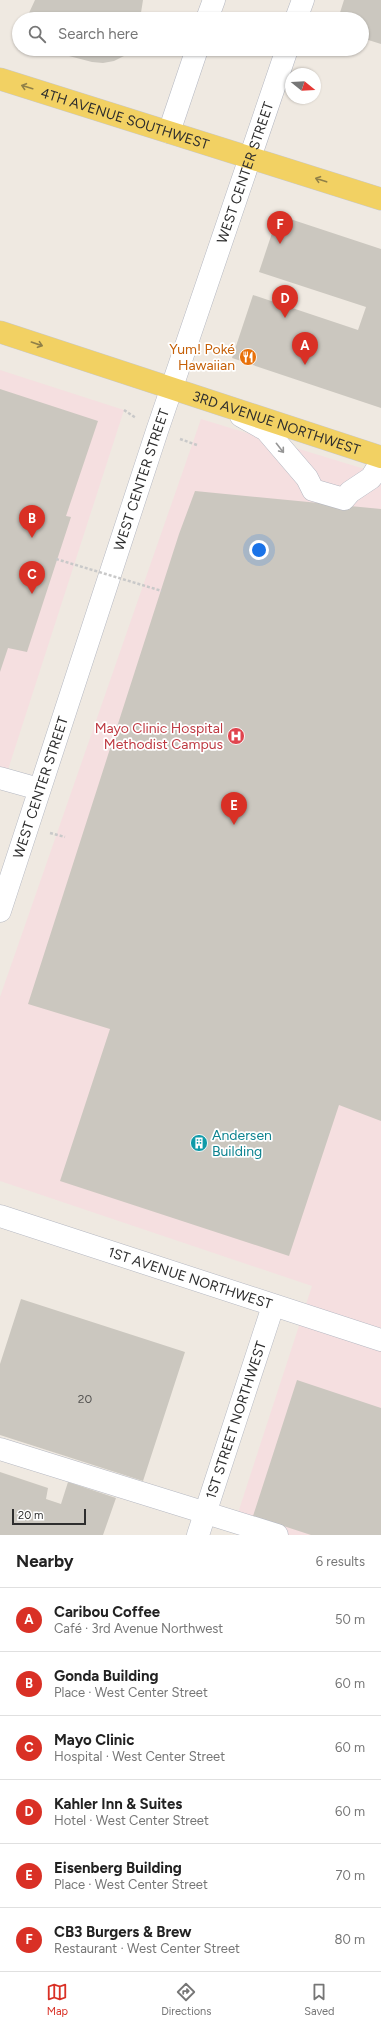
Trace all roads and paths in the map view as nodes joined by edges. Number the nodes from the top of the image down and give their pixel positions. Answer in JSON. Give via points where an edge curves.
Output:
{"nodes":[{"id":1,"x":214,"y":0,"type":"edge"},
{"id":2,"x":302,"y":0,"type":"edge"},
{"id":3,"x":210,"y":12,"type":"edge"},
{"id":4,"x":298,"y":12,"type":"edge"},
{"id":5,"x":195,"y":56,"type":"edge"},
{"id":6,"x":284,"y":56,"type":"edge"},
{"id":7,"x":0,"y":79,"type":"edge"},
{"id":8,"x":169,"y":132,"type":"junction"},
{"id":9,"x":251,"y":158,"type":"junction"},
{"id":10,"x":381,"y":199,"type":"edge"},
{"id":11,"x":0,"y":332,"type":"edge"},
{"id":12,"x":171,"y":390,"type":"junction"},
{"id":13,"x":228,"y":408,"type":"junction"},
{"id":14,"x":381,"y":457,"type":"edge"},
{"id":15,"x":381,"y":462,"type":"edge"},
{"id":16,"x":56,"y":559,"type":"dead end"},
{"id":17,"x":162,"y":591,"type":"dead end"},
{"id":18,"x":0,"y":778,"type":"edge"},
{"id":19,"x":40,"y":789,"type":"junction"},
{"id":20,"x":0,"y":911,"type":"edge"},
{"id":21,"x":0,"y":1216,"type":"edge"},
{"id":22,"x":273,"y":1306,"type":"junction"},
{"id":23,"x":381,"y":1340,"type":"edge"},
{"id":24,"x":0,"y":1449,"type":"edge"},
{"id":25,"x":206,"y":1513,"type":"junction"},
{"id":26,"x":198,"y":1535,"type":"edge"},
{"id":27,"x":277,"y":1535,"type":"edge"}],
"edges":[{"from":1,"to":3,"type":"street"},
{"from":2,"to":4,"type":"street"},
{"from":5,"to":8,"type":"street"},
{"from":6,"to":9,"type":"street","name":"WEST CENTER STREET"},
{"from":8,"to":7,"type":"main road","name":"4TH AVENUE SOUTHWEST","one_way":true},
{"from":8,"to":9,"type":"main road","name":"4TH AVENUE SOUTHWEST"},
{"from":10,"to":9,"type":"main road","name":"4TH AVENUE SOUTHWEST","one_way":true},
{"from":9,"to":12,"type":"street","name":"WEST CENTER STREET"},
{"from":11,"to":12,"type":"main road","name":"3RD AVENUE NORTHWEST","one_way":true},
{"from":12,"to":13,"type":"main road","name":"3RD AVENUE NORTHWEST"},
{"from":12,"to":19,"type":"street","name":"WEST CENTER STREET"},
{"from":13,"to":14,"type":"main road","name":"3RD AVENUE NORTHWEST"},
{"from":13,"to":15,"type":"street","one_way":true,"via":[[266,430],[307,478],[312,490],[344,499],[371,478]]},
{"from":16,"to":17,"type":"path","bridge":true},
{"from":18,"to":19,"type":"street"},
{"from":19,"to":20,"type":"street","name":"WEST CENTER STREET"},
{"from":21,"to":22,"type":"street","name":"1ST AVENUE NORTHWEST"},
{"from":22,"to":23,"type":"street","name":"1ST AVENUE NORTHWEST"},
{"from":22,"to":25,"type":"street","name":"1ST STREET NORTHWEST"},
{"from":24,"to":25,"type":"street"},
{"from":25,"to":26,"type":"street","name":"1ST STREET NORTHWEST"},
{"from":25,"to":27,"type":"street"}]}
